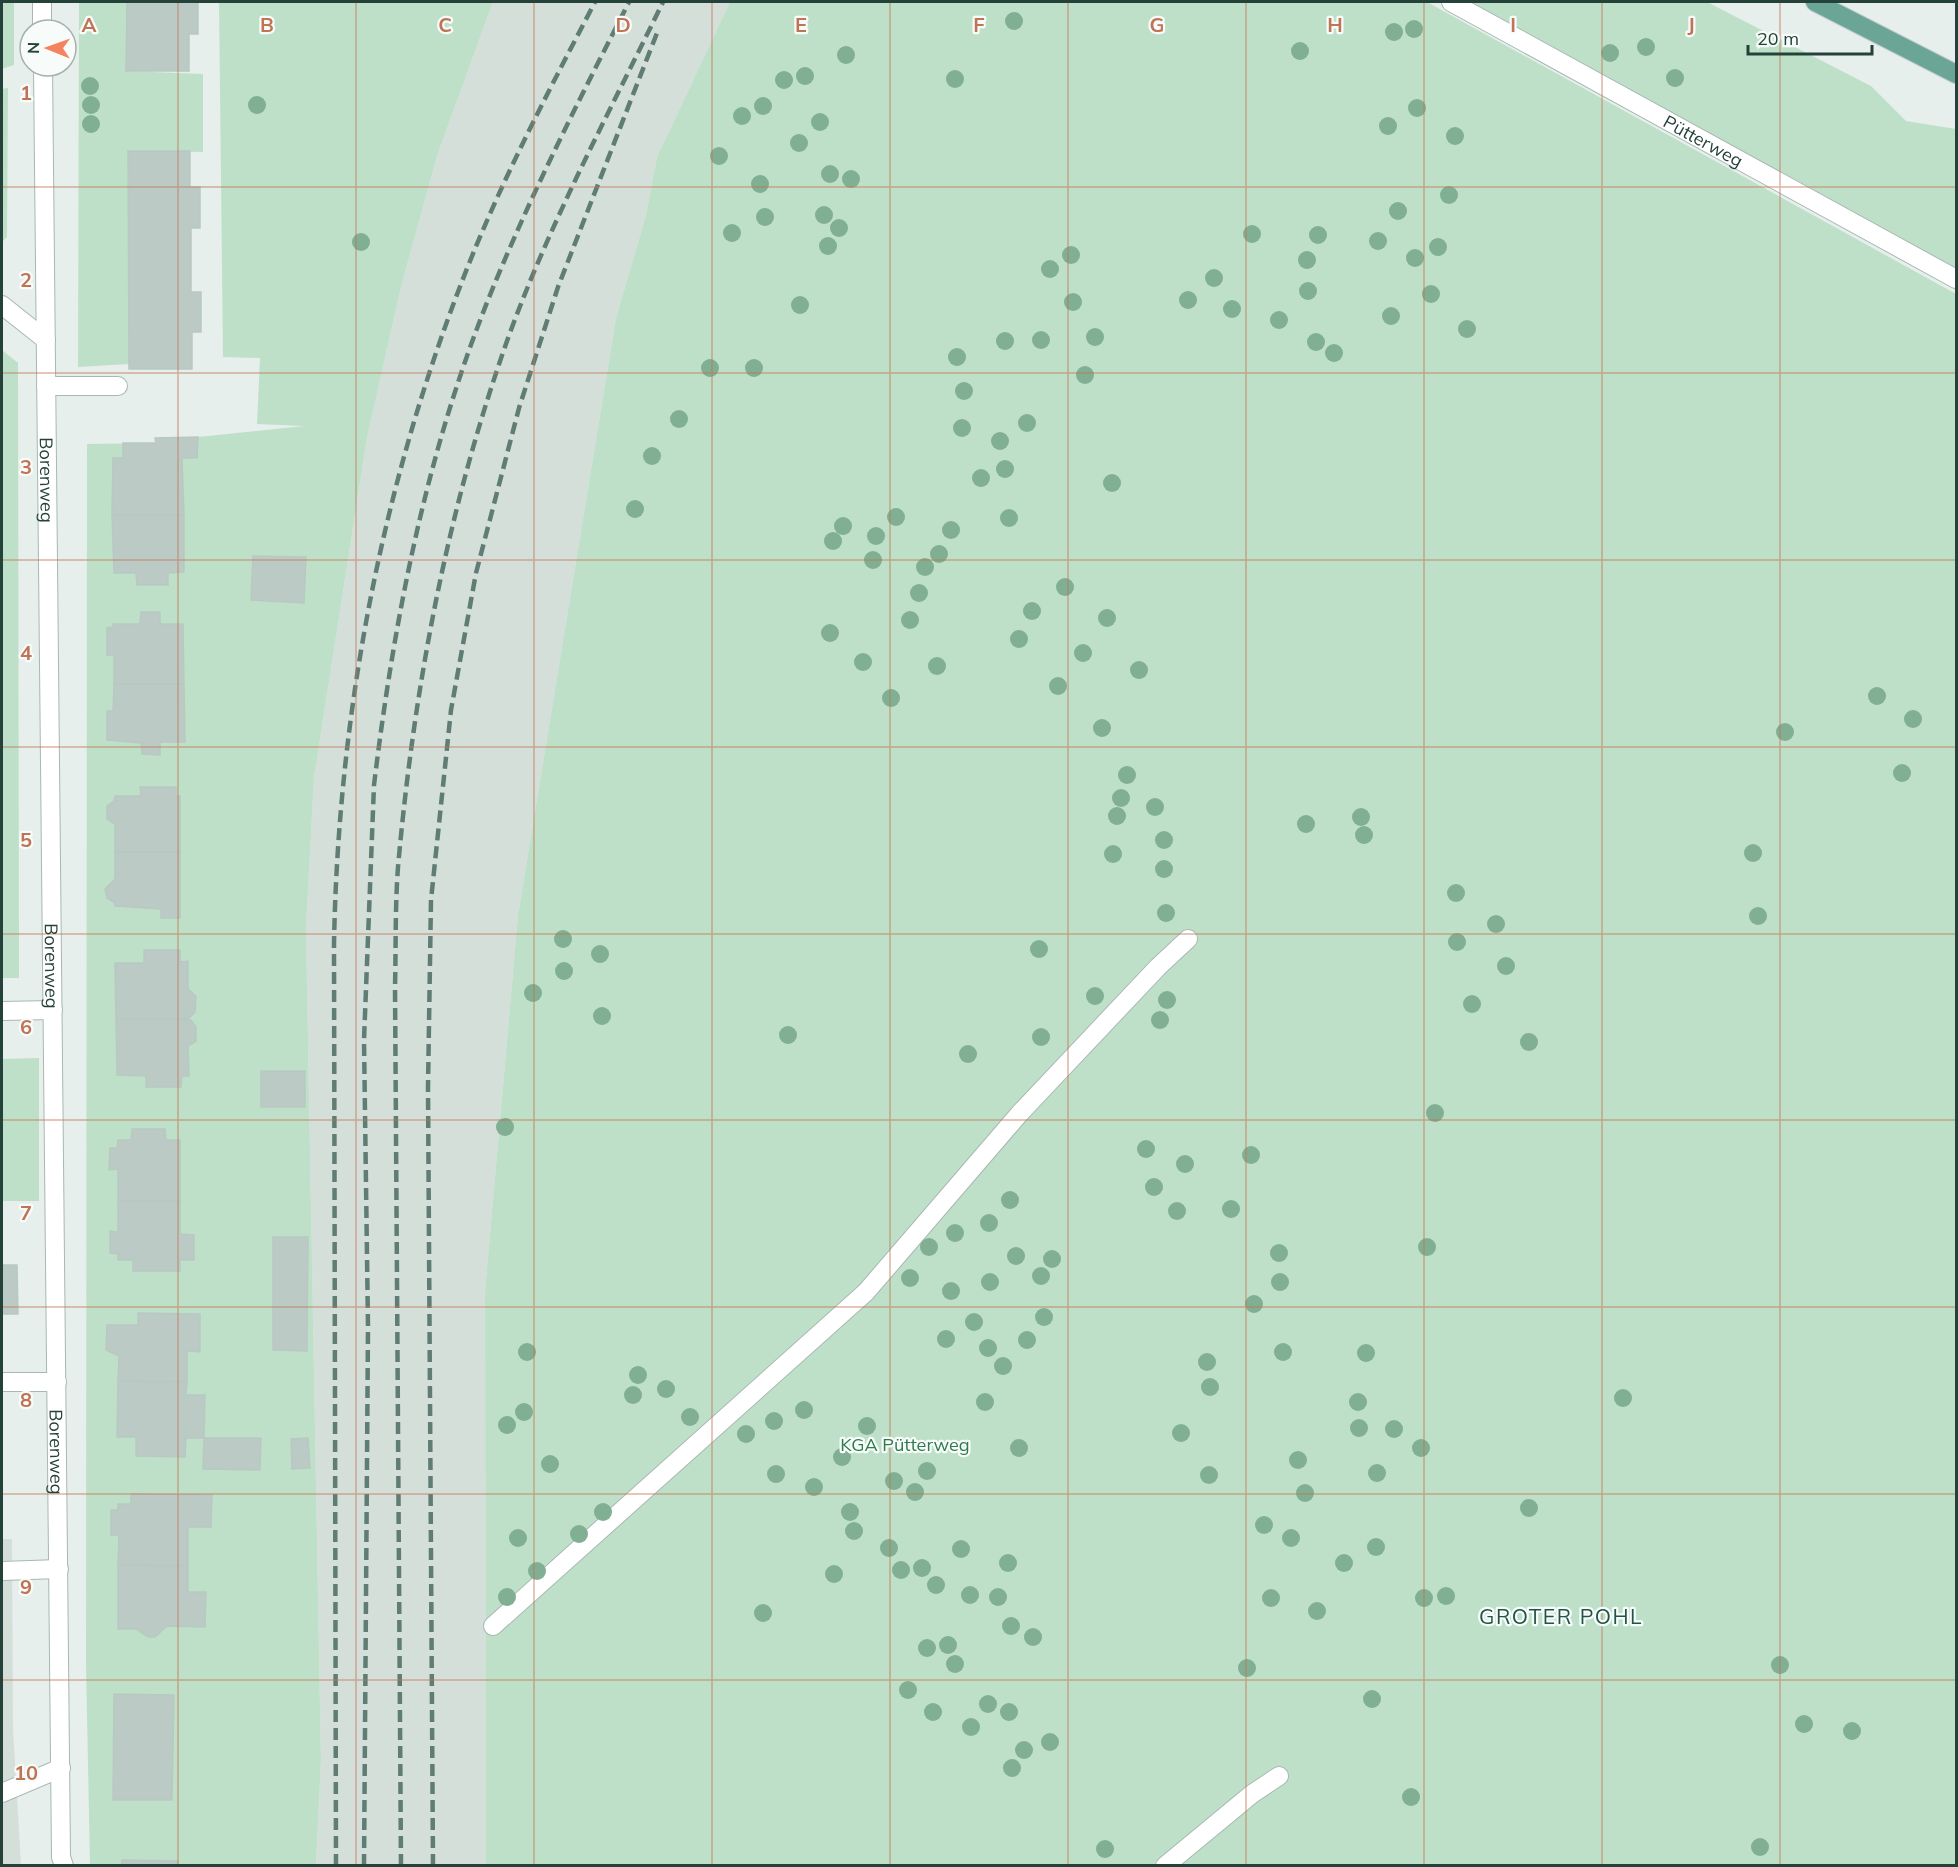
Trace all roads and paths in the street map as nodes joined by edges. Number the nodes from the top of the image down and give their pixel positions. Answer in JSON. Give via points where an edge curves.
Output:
{"nodes":[{"id":1,"x":42,"y":2,"type":"edge"},
{"id":2,"x":1451,"y":2,"type":"edge"},
{"id":3,"x":1815,"y":2,"type":"edge"},
{"id":4,"x":42,"y":18,"type":"edge"},
{"id":5,"x":1956,"y":74,"type":"edge"},
{"id":6,"x":43,"y":78,"type":"edge"},
{"id":7,"x":1956,"y":279,"type":"edge"},
{"id":8,"x":2,"y":305,"type":"edge"},
{"id":9,"x":46,"y":340,"type":"junction"},
{"id":10,"x":46,"y":386,"type":"junction"},
{"id":11,"x":117,"y":386,"type":"dead end"},
{"id":12,"x":1188,"y":939,"type":"dead end"},
{"id":13,"x":53,"y":1010,"type":"junction"},
{"id":14,"x":2,"y":1011,"type":"edge"},
{"id":15,"x":2,"y":1382,"type":"edge"},
{"id":16,"x":57,"y":1382,"type":"junction"},
{"id":17,"x":59,"y":1569,"type":"junction"},
{"id":18,"x":2,"y":1570,"type":"edge"},
{"id":19,"x":493,"y":1626,"type":"dead end"},
{"id":20,"x":61,"y":1768,"type":"junction"},
{"id":21,"x":1280,"y":1776,"type":"dead end"},
{"id":22,"x":2,"y":1793,"type":"edge"},
{"id":23,"x":64,"y":1866,"type":"edge"},
{"id":24,"x":1165,"y":1866,"type":"edge"}],
"edges":[{"from":1,"to":4,"type":"street"},
{"from":2,"to":7,"type":"street","name":"Pütterweg"},
{"from":3,"to":5,"type":"main road"},
{"from":6,"to":9,"type":"street","name":"Borenweg"},
{"from":8,"to":9,"type":"street"},
{"from":9,"to":10,"type":"street","name":"Borenweg"},
{"from":10,"to":11,"type":"street"},
{"from":10,"to":13,"type":"street","name":"Borenweg"},
{"from":12,"to":19,"type":"street","via":[[1020,1113],[866,1292]]},
{"from":13,"to":14,"type":"street"},
{"from":13,"to":16,"type":"street","name":"Borenweg"},
{"from":15,"to":16,"type":"street"},
{"from":16,"to":17,"type":"street","name":"Borenweg"},
{"from":17,"to":18,"type":"street"},
{"from":17,"to":20,"type":"street","name":"Borenweg"},
{"from":20,"to":22,"type":"street"},
{"from":20,"to":23,"type":"street","name":"Borenweg"},
{"from":21,"to":24,"type":"street","via":[[1252,1794]]}]}
